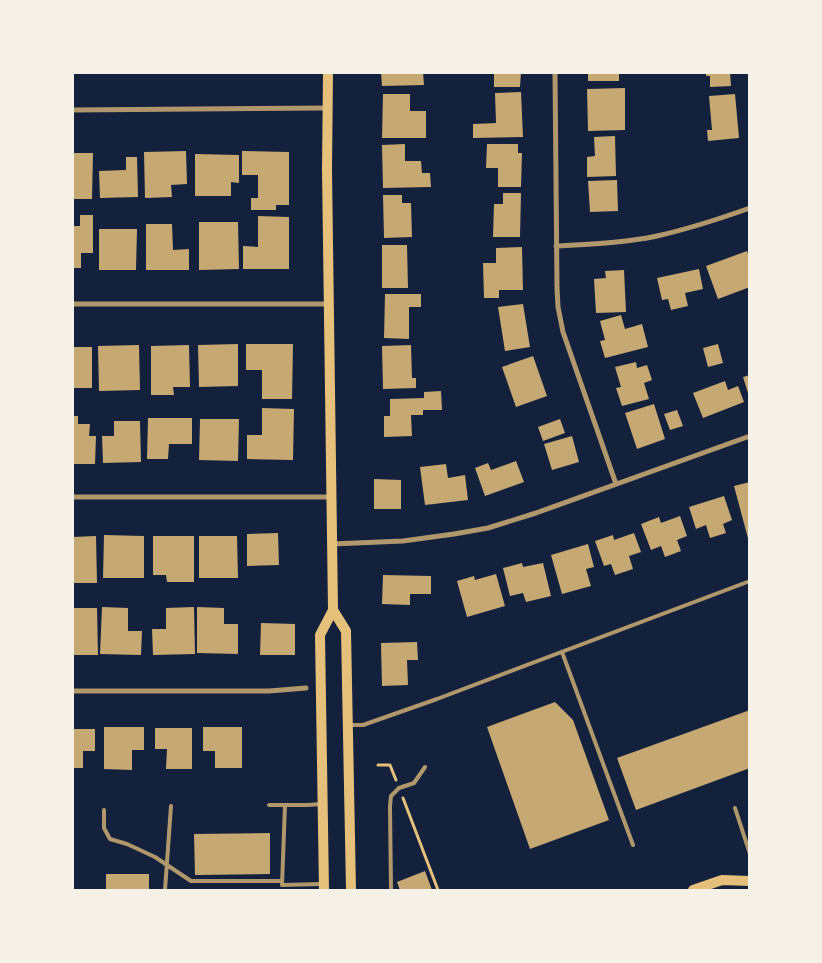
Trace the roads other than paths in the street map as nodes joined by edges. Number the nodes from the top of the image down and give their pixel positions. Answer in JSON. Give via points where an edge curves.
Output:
{"nodes":[{"id":1,"x":328,"y":72,"type":"edge"},
{"id":2,"x":556,"y":72,"type":"edge"},
{"id":3,"x":327,"y":108,"type":"junction"},
{"id":4,"x":72,"y":110,"type":"edge"},
{"id":5,"x":750,"y":208,"type":"edge"},
{"id":6,"x":556,"y":246,"type":"junction"},
{"id":7,"x":72,"y":304,"type":"edge"},
{"id":8,"x":329,"y":304,"type":"junction"},
{"id":9,"x":750,"y":436,"type":"edge"},
{"id":10,"x":616,"y":484,"type":"junction"},
{"id":11,"x":72,"y":497,"type":"edge"},
{"id":12,"x":331,"y":497,"type":"junction"},
{"id":13,"x":332,"y":544,"type":"junction"},
{"id":14,"x":750,"y":581,"type":"edge"},
{"id":15,"x":333,"y":610,"type":"junction"},
{"id":16,"x":562,"y":652,"type":"junction"},
{"id":17,"x":306,"y":688,"type":"dead end"},
{"id":18,"x":72,"y":691,"type":"edge"},
{"id":19,"x":348,"y":724,"type":"junction"},
{"id":20,"x":425,"y":768,"type":"dead end"},
{"id":21,"x":322,"y":804,"type":"junction"},
{"id":22,"x":269,"y":805,"type":"dead end"},
{"id":23,"x":285,"y":805,"type":"junction"},
{"id":24,"x":171,"y":806,"type":"dead end"},
{"id":25,"x":735,"y":808,"type":"dead end"},
{"id":26,"x":104,"y":810,"type":"dead end"},
{"id":27,"x":633,"y":845,"type":"dead end"},
{"id":28,"x":750,"y":854,"type":"edge"},
{"id":29,"x":167,"y":865,"type":"junction"},
{"id":30,"x":282,"y":881,"type":"junction"},
{"id":31,"x":750,"y":881,"type":"edge"},
{"id":32,"x":324,"y":887,"type":"edge"},
{"id":33,"x":166,"y":890,"type":"edge"},
{"id":34,"x":351,"y":890,"type":"edge"},
{"id":35,"x":391,"y":890,"type":"edge"},
{"id":36,"x":693,"y":890,"type":"edge"}],
"edges":[{"from":1,"to":3,"type":"main road"},
{"from":2,"to":6,"type":"street"},
{"from":3,"to":4,"type":"street"},
{"from":3,"to":8,"type":"main road"},
{"from":5,"to":6,"type":"street","via":[[709,223],[655,236]]},
{"from":6,"to":10,"type":"street","via":[[558,307],[563,332]]},
{"from":7,"to":8,"type":"street"},
{"from":8,"to":12,"type":"main road"},
{"from":9,"to":10,"type":"street"},
{"from":10,"to":13,"type":"street","via":[[488,528],[403,541]]},
{"from":11,"to":12,"type":"street"},
{"from":12,"to":13,"type":"main road"},
{"from":13,"to":15,"type":"main road"},
{"from":14,"to":16,"type":"lane"},
{"from":15,"to":19,"type":"main road","via":[[346,631]]},
{"from":15,"to":21,"type":"main road","via":[[320,635]]},
{"from":16,"to":19,"type":"lane","via":[[363,726]]},
{"from":16,"to":27,"type":"lane"},
{"from":17,"to":18,"type":"street","via":[[269,691]]},
{"from":19,"to":34,"type":"main road"},
{"from":20,"to":35,"type":"lane","via":[[414,782],[399,788],[391,796]]},
{"from":21,"to":23,"type":"lane"},
{"from":21,"to":32,"type":"main road"},
{"from":22,"to":23,"type":"lane"},
{"from":23,"to":30,"type":"lane"},
{"from":24,"to":29,"type":"lane"},
{"from":25,"to":28,"type":"lane"},
{"from":26,"to":29,"type":"lane","via":[[104,828],[110,839]]},
{"from":29,"to":30,"type":"lane","via":[[191,881]]},
{"from":29,"to":33,"type":"lane"},
{"from":30,"to":32,"type":"lane","via":[[282,885]]},
{"from":31,"to":36,"type":"main road","via":[[722,880]]}]}
